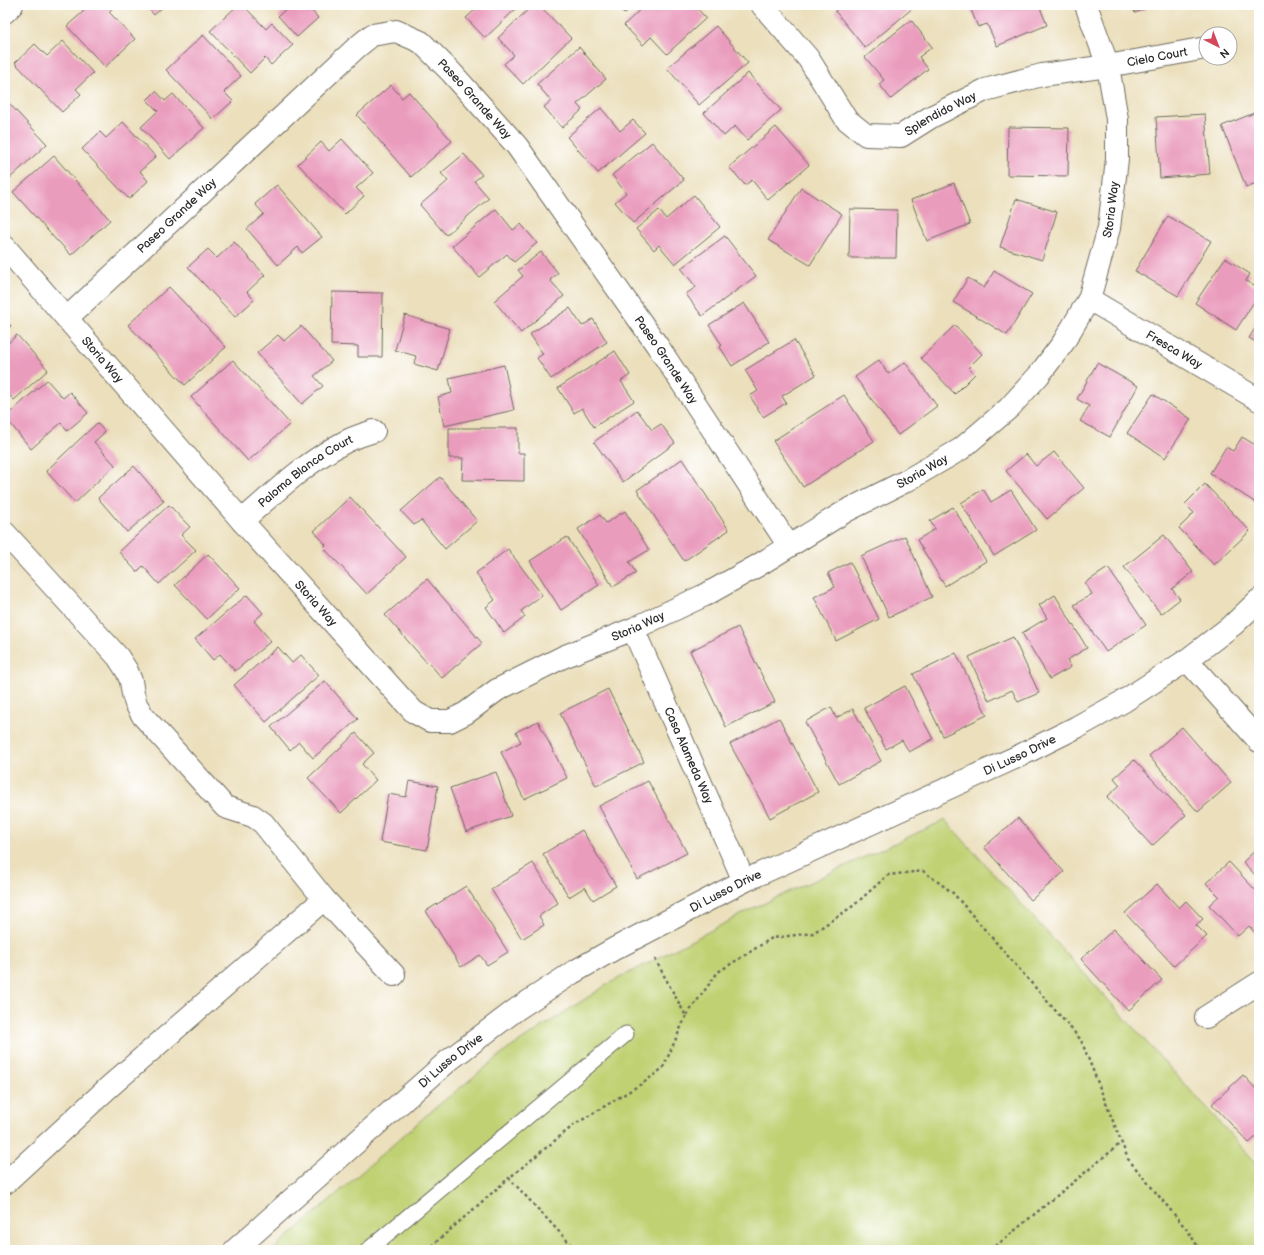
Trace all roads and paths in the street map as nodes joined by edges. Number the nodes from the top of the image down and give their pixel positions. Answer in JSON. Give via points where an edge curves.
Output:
{"nodes":[{"id":1,"x":12,"y":5,"type":"edge"},
{"id":2,"x":762,"y":5,"type":"edge"},
{"id":3,"x":1086,"y":5,"type":"edge"},
{"id":4,"x":5,"y":12,"type":"edge"},
{"id":5,"x":1198,"y":49,"type":"edge"},
{"id":6,"x":1108,"y":66,"type":"junction"},
{"id":7,"x":5,"y":247,"type":"edge"},
{"id":8,"x":1089,"y":299,"type":"junction"},
{"id":9,"x":67,"y":318,"type":"junction"},
{"id":10,"x":1259,"y":400,"type":"edge"},
{"id":11,"x":374,"y":431,"type":"dead end"},
{"id":12,"x":242,"y":521,"type":"junction"},
{"id":13,"x":5,"y":533,"type":"edge"},
{"id":14,"x":789,"y":546,"type":"junction"},
{"id":15,"x":1259,"y":600,"type":"edge"},
{"id":16,"x":633,"y":629,"type":"junction"},
{"id":17,"x":1187,"y":660,"type":"junction"},
{"id":18,"x":1259,"y":741,"type":"edge"},
{"id":19,"x":744,"y":881,"type":"junction"},
{"id":20,"x":324,"y":899,"type":"junction"},
{"id":21,"x":655,"y":960,"type":"dead end"},
{"id":22,"x":394,"y":975,"type":"dead end"},
{"id":23,"x":1259,"y":983,"type":"edge"},
{"id":24,"x":686,"y":1016,"type":"junction"},
{"id":25,"x":1206,"y":1017,"type":"dead end"},
{"id":26,"x":626,"y":1034,"type":"dead end"},
{"id":27,"x":1121,"y":1143,"type":"junction"},
{"id":28,"x":509,"y":1178,"type":"junction"},
{"id":29,"x":5,"y":1183,"type":"edge"},
{"id":30,"x":235,"y":1250,"type":"edge"},
{"id":31,"x":368,"y":1250,"type":"edge"},
{"id":32,"x":427,"y":1250,"type":"edge"},
{"id":33,"x":576,"y":1250,"type":"edge"},
{"id":34,"x":991,"y":1250,"type":"edge"},
{"id":35,"x":1200,"y":1250,"type":"edge"}],
"edges":[{"from":1,"to":4,"type":"street"},
{"from":2,"to":6,"type":"street","name":"Splendido Way","via":[[808,58],[846,119],[866,135],[901,136],[931,117],[985,90],[1042,75]]},
{"from":3,"to":6,"type":"street","name":"Storia Way"},
{"from":5,"to":6,"type":"street","name":"Cielo Court"},
{"from":6,"to":8,"type":"street","name":"Storia Way","via":[[1117,120],[1117,159],[1109,228]]},
{"from":7,"to":9,"type":"street","name":"Storia Way"},
{"from":8,"to":10,"type":"street","name":"Fresca Way"},
{"from":8,"to":14,"type":"street","name":"Storia Way","via":[[1063,343],[1039,375],[1009,408],[961,449],[846,510]]},
{"from":9,"to":12,"type":"street","name":"Storia Way"},
{"from":9,"to":14,"type":"street","name":"Paseo Grande Way","via":[[356,48],[372,35],[396,31],[421,42],[517,146],[659,348]]},
{"from":11,"to":12,"type":"street","name":"Paloma Blanca Court","via":[[346,441],[321,456]]},
{"from":12,"to":16,"type":"street","name":"Storia Way","via":[[414,712],[430,721],[450,721],[504,687],[563,657]]},
{"from":13,"to":20,"type":"street","via":[[118,657],[127,670],[132,694],[143,716],[225,807],[253,816],[264,823]]},
{"from":14,"to":16,"type":"street","name":"Storia Way","via":[[707,594]]},
{"from":15,"to":17,"type":"street","name":"Di Lusso Drive","via":[[1234,624]]},
{"from":16,"to":19,"type":"street","name":"Casa Alameda Way"},
{"from":17,"to":18,"type":"street"},
{"from":17,"to":19,"type":"street","name":"Di Lusso Drive","via":[[1124,701],[1019,756]]},
{"from":19,"to":30,"type":"street","name":"Di Lusso Drive","via":[[614,948],[517,1009],[448,1061]]},
{"from":20,"to":22,"type":"street"},
{"from":20,"to":29,"type":"street","via":[[121,1077]]},
{"from":21,"to":24,"type":"path"},
{"from":23,"to":25,"type":"street"},
{"from":24,"to":27,"type":"path","via":[[718,972],[772,938],[813,933],[853,906],[888,875],[923,871],[953,893],[1082,1040]]},
{"from":24,"to":28,"type":"path","via":[[663,1068],[574,1124]]},
{"from":26,"to":31,"type":"lane"},
{"from":27,"to":34,"type":"path"},
{"from":27,"to":35,"type":"path","via":[[1128,1159],[1188,1231]]},
{"from":28,"to":32,"type":"path"},
{"from":28,"to":33,"type":"path"}]}
